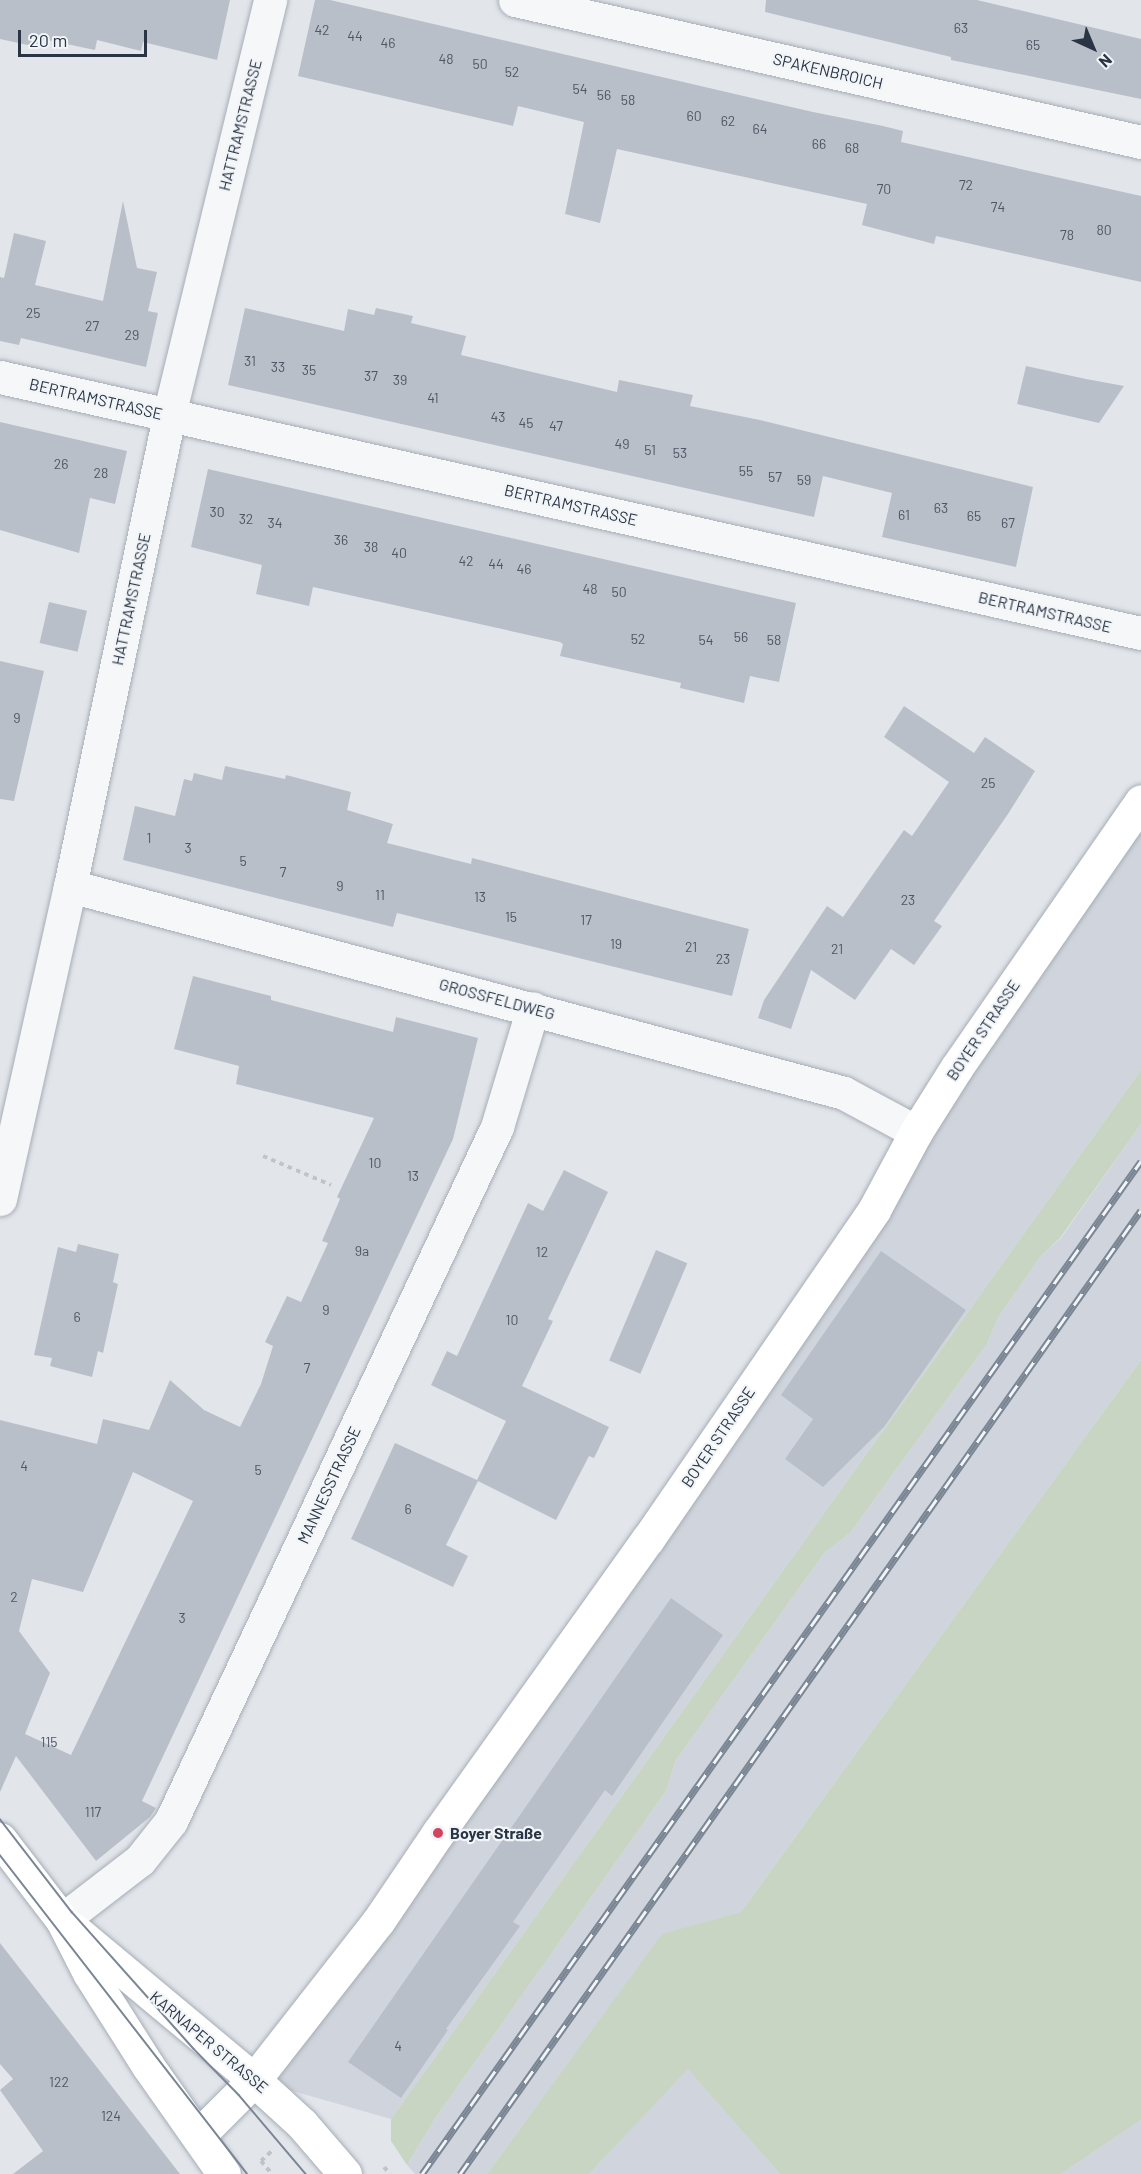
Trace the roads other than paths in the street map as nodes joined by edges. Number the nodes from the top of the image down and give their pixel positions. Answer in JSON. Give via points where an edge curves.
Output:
{"nodes":[{"id":1,"x":270,"y":0,"type":"edge"},
{"id":2,"x":515,"y":0,"type":"edge"},
{"id":3,"x":1141,"y":142,"type":"edge"},
{"id":4,"x":0,"y":377,"type":"edge"},
{"id":5,"x":169,"y":415,"type":"junction"},
{"id":6,"x":1141,"y":633,"type":"edge"},
{"id":7,"x":1141,"y":801,"type":"edge"},
{"id":8,"x":70,"y":886,"type":"junction"},
{"id":9,"x":533,"y":1008,"type":"junction"},
{"id":10,"x":916,"y":1132,"type":"junction"},
{"id":11,"x":0,"y":1199,"type":"edge"},
{"id":12,"x":0,"y":1839,"type":"edge"},
{"id":13,"x":62,"y":1920,"type":"junction"},
{"id":14,"x":254,"y":2080,"type":"junction"},
{"id":15,"x":198,"y":2136,"type":"junction"},
{"id":16,"x":224,"y":2174,"type":"edge"},
{"id":17,"x":345,"y":2174,"type":"edge"}],
"edges":[{"from":1,"to":5,"type":"street","name":"HATTRAMSTRASSE"},
{"from":2,"to":3,"type":"street","name":"SPAKENBROICH"},
{"from":4,"to":5,"type":"street","name":"BERTRAMSTRASSE"},
{"from":5,"to":6,"type":"street","name":"BERTRAMSTRASSE"},
{"from":5,"to":8,"type":"street","name":"HATTRAMSTRASSE"},
{"from":7,"to":10,"type":"street","name":"BOYER STRASSE"},
{"from":8,"to":9,"type":"street","name":"GROSSFELDWEG"},
{"from":8,"to":11,"type":"street","name":"HATTRAMSTRASSE"},
{"from":9,"to":10,"type":"street","name":"GROSSFELDWEG","via":[[844,1093]]},
{"from":9,"to":13,"type":"street","name":"MANNESSTRASSE","via":[[497,1127],[171,1821],[140,1860]]},
{"from":10,"to":14,"type":"street","name":"BOYER STRASSE","via":[[874,1210],[648,1539],[379,1920]]},
{"from":12,"to":13,"type":"street","name":"KARNAPER STRASSE"},
{"from":13,"to":14,"type":"street","name":"KARNAPER STRASSE"},
{"from":13,"to":15,"type":"street","name":"KARNAPER STRASSE","via":[[89,1973]]},
{"from":14,"to":15,"type":"street","name":"BOYER STRASSE"},
{"from":14,"to":17,"type":"street","name":"KARNAPER STRASSE","via":[[302,2124]]},
{"from":15,"to":16,"type":"street","name":"KARNAPER STRASSE"}]}
